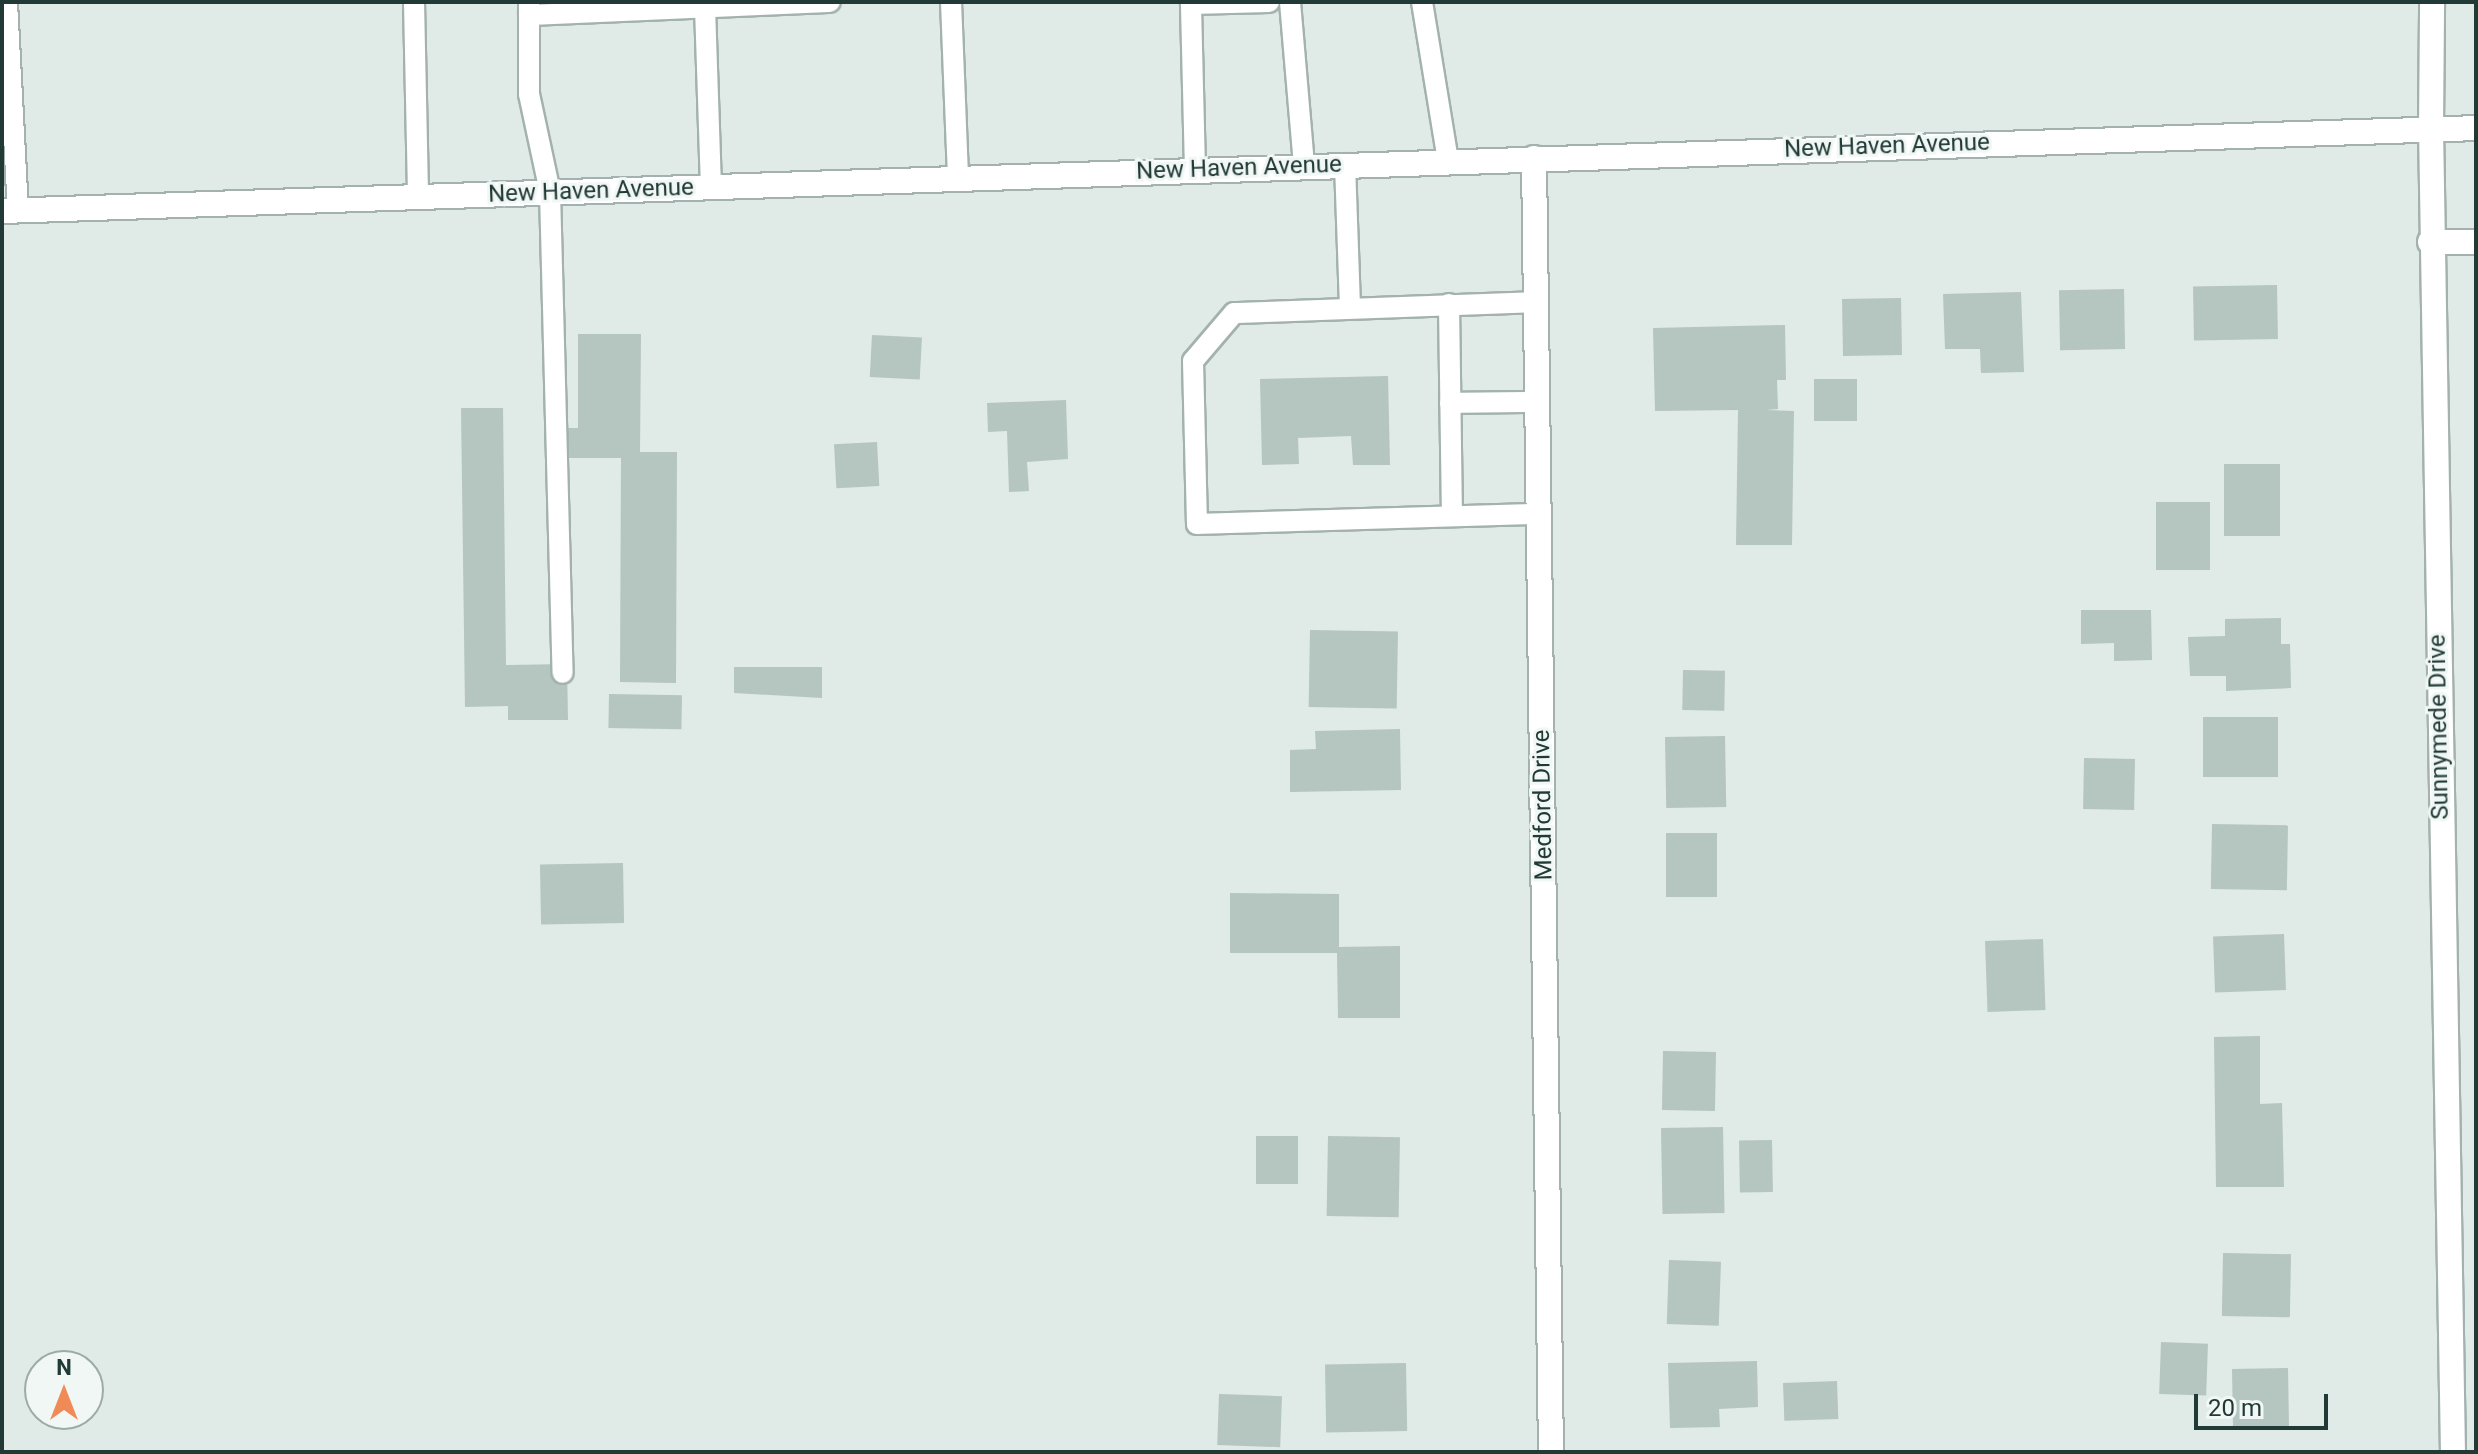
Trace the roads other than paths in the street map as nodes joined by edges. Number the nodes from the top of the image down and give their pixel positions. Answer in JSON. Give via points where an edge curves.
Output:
{"nodes":[{"id":1,"x":7,"y":2,"type":"edge"},
{"id":2,"x":414,"y":2,"type":"edge"},
{"id":3,"x":830,"y":2,"type":"edge"},
{"id":4,"x":951,"y":2,"type":"edge"},
{"id":5,"x":1269,"y":2,"type":"edge"},
{"id":6,"x":1290,"y":2,"type":"edge"},
{"id":7,"x":1422,"y":2,"type":"edge"},
{"id":8,"x":2432,"y":2,"type":"edge"},
{"id":9,"x":1190,"y":3,"type":"edge"},
{"id":10,"x":705,"y":7,"type":"junction"},
{"id":11,"x":529,"y":8,"type":"edge"},
{"id":12,"x":2431,"y":127,"type":"junction"},
{"id":13,"x":2476,"y":128,"type":"edge"},
{"id":14,"x":1534,"y":158,"type":"junction"},
{"id":15,"x":1448,"y":161,"type":"junction"},
{"id":16,"x":1345,"y":164,"type":"junction"},
{"id":17,"x":1304,"y":166,"type":"junction"},
{"id":18,"x":1195,"y":170,"type":"junction"},
{"id":19,"x":958,"y":178,"type":"junction"},
{"id":20,"x":711,"y":186,"type":"junction"},
{"id":21,"x":550,"y":192,"type":"junction"},
{"id":22,"x":418,"y":197,"type":"junction"},
{"id":23,"x":10,"y":211,"type":"edge"},
{"id":24,"x":2430,"y":242,"type":"junction"},
{"id":25,"x":2476,"y":242,"type":"edge"},
{"id":26,"x":1536,"y":302,"type":"junction"},
{"id":27,"x":1449,"y":304,"type":"junction"},
{"id":28,"x":1350,"y":307,"type":"junction"},
{"id":29,"x":1537,"y":402,"type":"junction"},
{"id":30,"x":1450,"y":403,"type":"junction"},
{"id":31,"x":1539,"y":514,"type":"junction"},
{"id":32,"x":1452,"y":515,"type":"junction"},
{"id":33,"x":563,"y":673,"type":"dead end"},
{"id":34,"x":1551,"y":1452,"type":"edge"},
{"id":35,"x":2453,"y":1452,"type":"edge"}],
"edges":[{"from":1,"to":23,"type":"lane"},
{"from":2,"to":22,"type":"lane"},
{"from":3,"to":10,"type":"lane"},
{"from":4,"to":19,"type":"lane"},
{"from":5,"to":9,"type":"lane"},
{"from":6,"to":17,"type":"lane"},
{"from":7,"to":15,"type":"lane"},
{"from":8,"to":12,"type":"street","name":"Sunnymede Drive"},
{"from":9,"to":18,"type":"lane"},
{"from":10,"to":11,"type":"lane"},
{"from":10,"to":20,"type":"lane"},
{"from":11,"to":21,"type":"lane","via":[[529,94]]},
{"from":12,"to":13,"type":"street","name":"New Haven Avenue"},
{"from":12,"to":14,"type":"street","name":"New Haven Avenue"},
{"from":12,"to":24,"type":"street","name":"Sunnymede Drive"},
{"from":14,"to":15,"type":"street","name":"New Haven Avenue"},
{"from":14,"to":26,"type":"street","name":"Medford Drive"},
{"from":15,"to":16,"type":"street","name":"New Haven Avenue"},
{"from":16,"to":17,"type":"street","name":"New Haven Avenue"},
{"from":16,"to":28,"type":"lane"},
{"from":17,"to":18,"type":"street","name":"New Haven Avenue"},
{"from":18,"to":19,"type":"street","name":"New Haven Avenue"},
{"from":19,"to":20,"type":"street","name":"New Haven Avenue"},
{"from":20,"to":21,"type":"street","name":"New Haven Avenue"},
{"from":21,"to":22,"type":"street","name":"New Haven Avenue"},
{"from":21,"to":33,"type":"lane"},
{"from":22,"to":23,"type":"street","name":"New Haven Avenue"},
{"from":24,"to":25,"type":"street"},
{"from":24,"to":35,"type":"street","name":"Sunnymede Drive"},
{"from":26,"to":27,"type":"lane"},
{"from":26,"to":29,"type":"street","name":"Medford Drive"},
{"from":27,"to":28,"type":"lane"},
{"from":27,"to":30,"type":"lane"},
{"from":28,"to":32,"type":"lane","via":[[1234,313],[1193,361],[1197,524]]},
{"from":29,"to":30,"type":"lane"},
{"from":29,"to":31,"type":"street","name":"Medford Drive"},
{"from":30,"to":32,"type":"lane"},
{"from":31,"to":32,"type":"lane"},
{"from":31,"to":34,"type":"street","name":"Medford Drive"}]}
